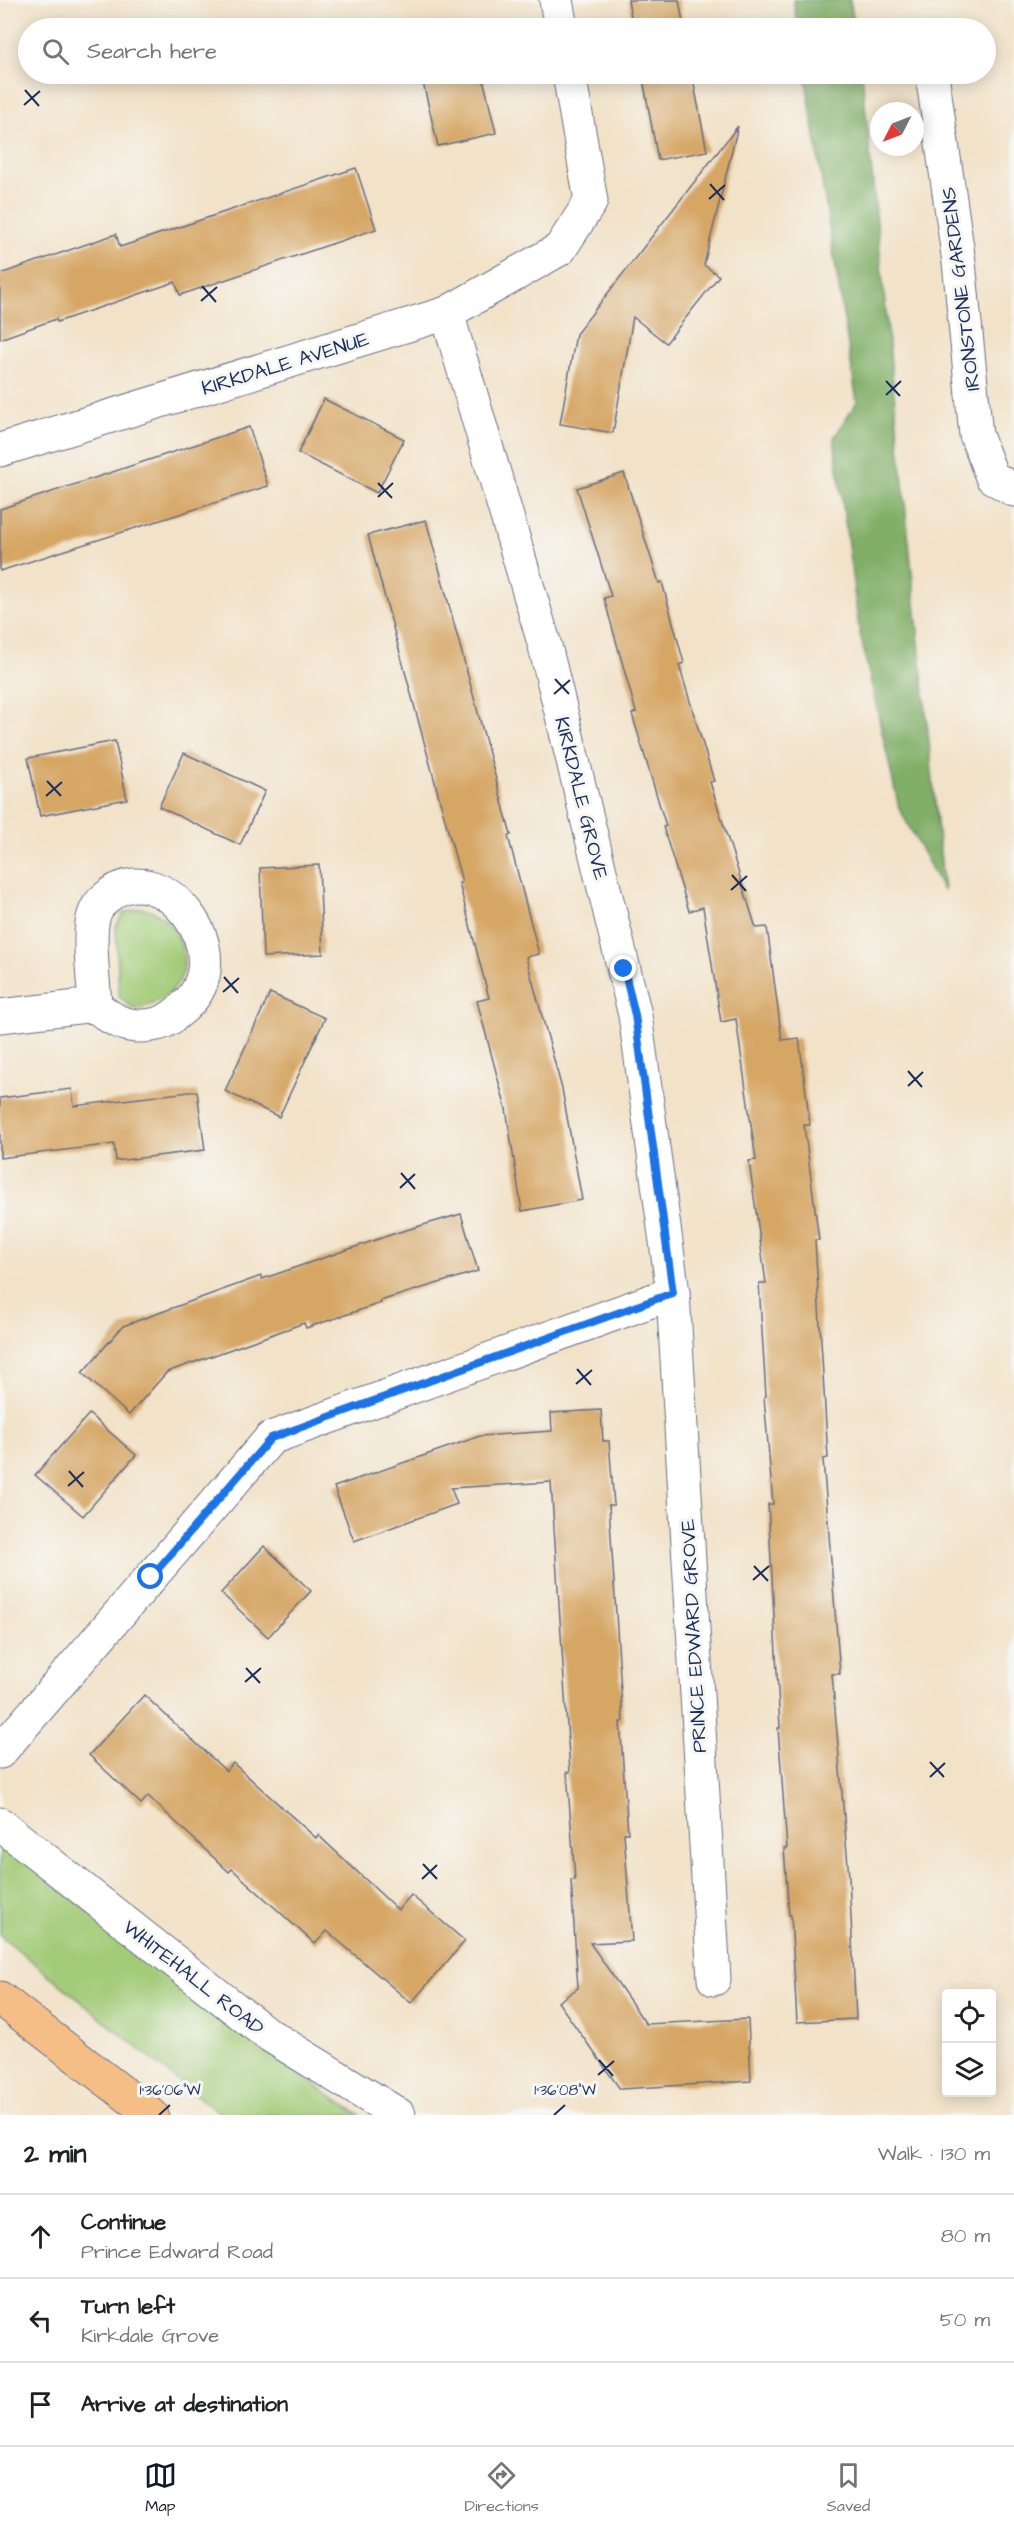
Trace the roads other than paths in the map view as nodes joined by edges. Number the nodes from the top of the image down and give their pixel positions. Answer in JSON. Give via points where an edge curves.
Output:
{"nodes":[{"id":1,"x":556,"y":0,"type":"edge"},
{"id":2,"x":559,"y":18,"type":"edge"},
{"id":3,"x":571,"y":84,"type":"edge"},
{"id":4,"x":933,"y":84,"type":"edge"},
{"id":5,"x":447,"y":313,"type":"junction"},
{"id":6,"x":0,"y":450,"type":"edge"},
{"id":7,"x":1014,"y":490,"type":"edge"},
{"id":8,"x":95,"y":1005,"type":"dead end"},
{"id":9,"x":0,"y":1016,"type":"edge"},
{"id":10,"x":673,"y":1293,"type":"junction"},
{"id":11,"x":0,"y":1752,"type":"edge"},
{"id":12,"x":0,"y":1824,"type":"edge"},
{"id":13,"x":714,"y":1979,"type":"dead end"},
{"id":14,"x":0,"y":1998,"type":"edge"},
{"id":15,"x":152,"y":2115,"type":"edge"},
{"id":16,"x":399,"y":2115,"type":"edge"}],
"edges":[{"from":1,"to":2,"type":"street"},
{"from":3,"to":5,"type":"street","name":"KIRKDALE AVENUE","via":[[591,201],[560,249]]},
{"from":4,"to":7,"type":"street","name":"IRONSTONE GARDENS","via":[[960,262],[976,435],[992,477]]},
{"from":5,"to":6,"type":"street","name":"KIRKDALE AVENUE"},
{"from":5,"to":10,"type":"street","name":"KIRKDALE GROVE","via":[[545,646],[635,1015]]},
{"from":8,"to":9,"type":"street"},
{"from":10,"to":11,"type":"street","via":[[271,1438]]},
{"from":10,"to":13,"type":"street","name":"PRINCE EDWARD GROVE"},
{"from":12,"to":16,"type":"street","name":"WHITEHALL ROAD","via":[[266,2033]]},
{"from":14,"to":15,"type":"main road"}]}
